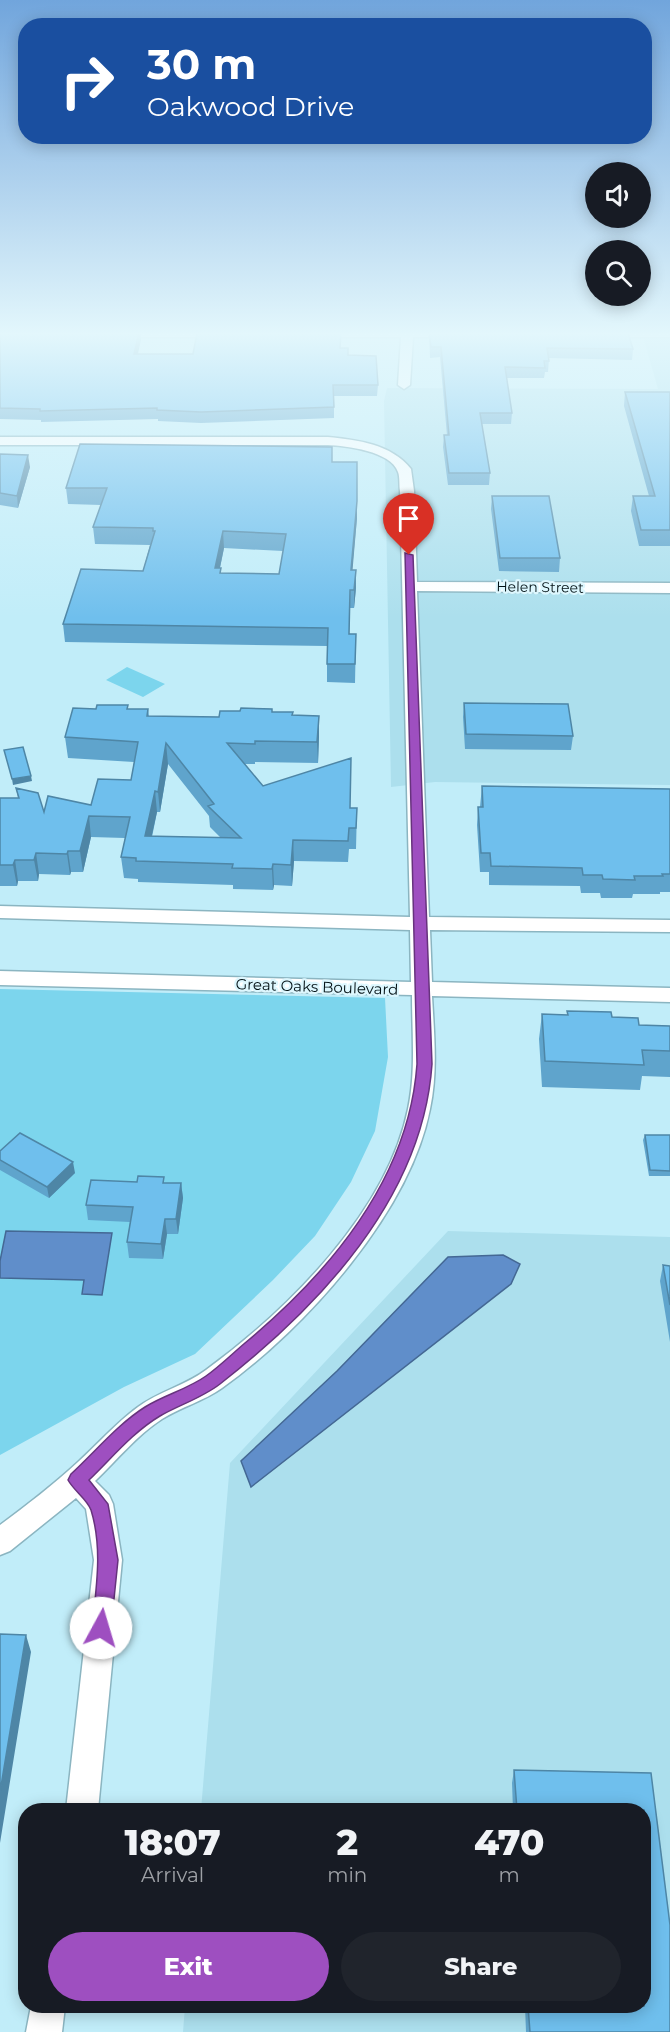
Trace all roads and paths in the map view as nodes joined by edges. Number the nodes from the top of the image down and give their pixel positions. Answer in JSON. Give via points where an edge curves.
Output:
{"nodes":[{"id":1,"x":0,"y":441,"type":"edge"},
{"id":2,"x":409,"y":586,"type":"junction"},
{"id":3,"x":670,"y":588,"type":"edge"},
{"id":4,"x":0,"y":912,"type":"edge"},
{"id":5,"x":420,"y":924,"type":"junction"},
{"id":6,"x":670,"y":926,"type":"edge"},
{"id":7,"x":0,"y":978,"type":"edge"},
{"id":8,"x":422,"y":990,"type":"junction"},
{"id":9,"x":670,"y":996,"type":"edge"},
{"id":10,"x":77,"y":1480,"type":"junction"},
{"id":11,"x":0,"y":1542,"type":"edge"},
{"id":12,"x":83,"y":1803,"type":"edge"},
{"id":13,"x":47,"y":2013,"type":"edge"},
{"id":14,"x":44,"y":2032,"type":"edge"}],
"edges":[{"from":1,"to":2,"type":"street","via":[[328,441],[380,452],[399,464],[406,475]]},
{"from":2,"to":3,"type":"street","name":"Helen Street"},
{"from":2,"to":5,"type":"street"},
{"from":4,"to":5,"type":"street"},
{"from":5,"to":6,"type":"street"},
{"from":5,"to":8,"type":"street"},
{"from":7,"to":8,"type":"street","name":"Great Oaks Boulevard"},
{"from":8,"to":9,"type":"street","name":"Great Oaks Boulevard"},
{"from":8,"to":10,"type":"street","via":[[423,1091],[406,1149],[376,1209],[334,1267],[279,1325],[212,1381],[152,1412],[132,1427]]},
{"from":10,"to":11,"type":"street"},
{"from":10,"to":12,"type":"street","via":[[99,1504],[108,1560]]},
{"from":13,"to":14,"type":"street"}]}
